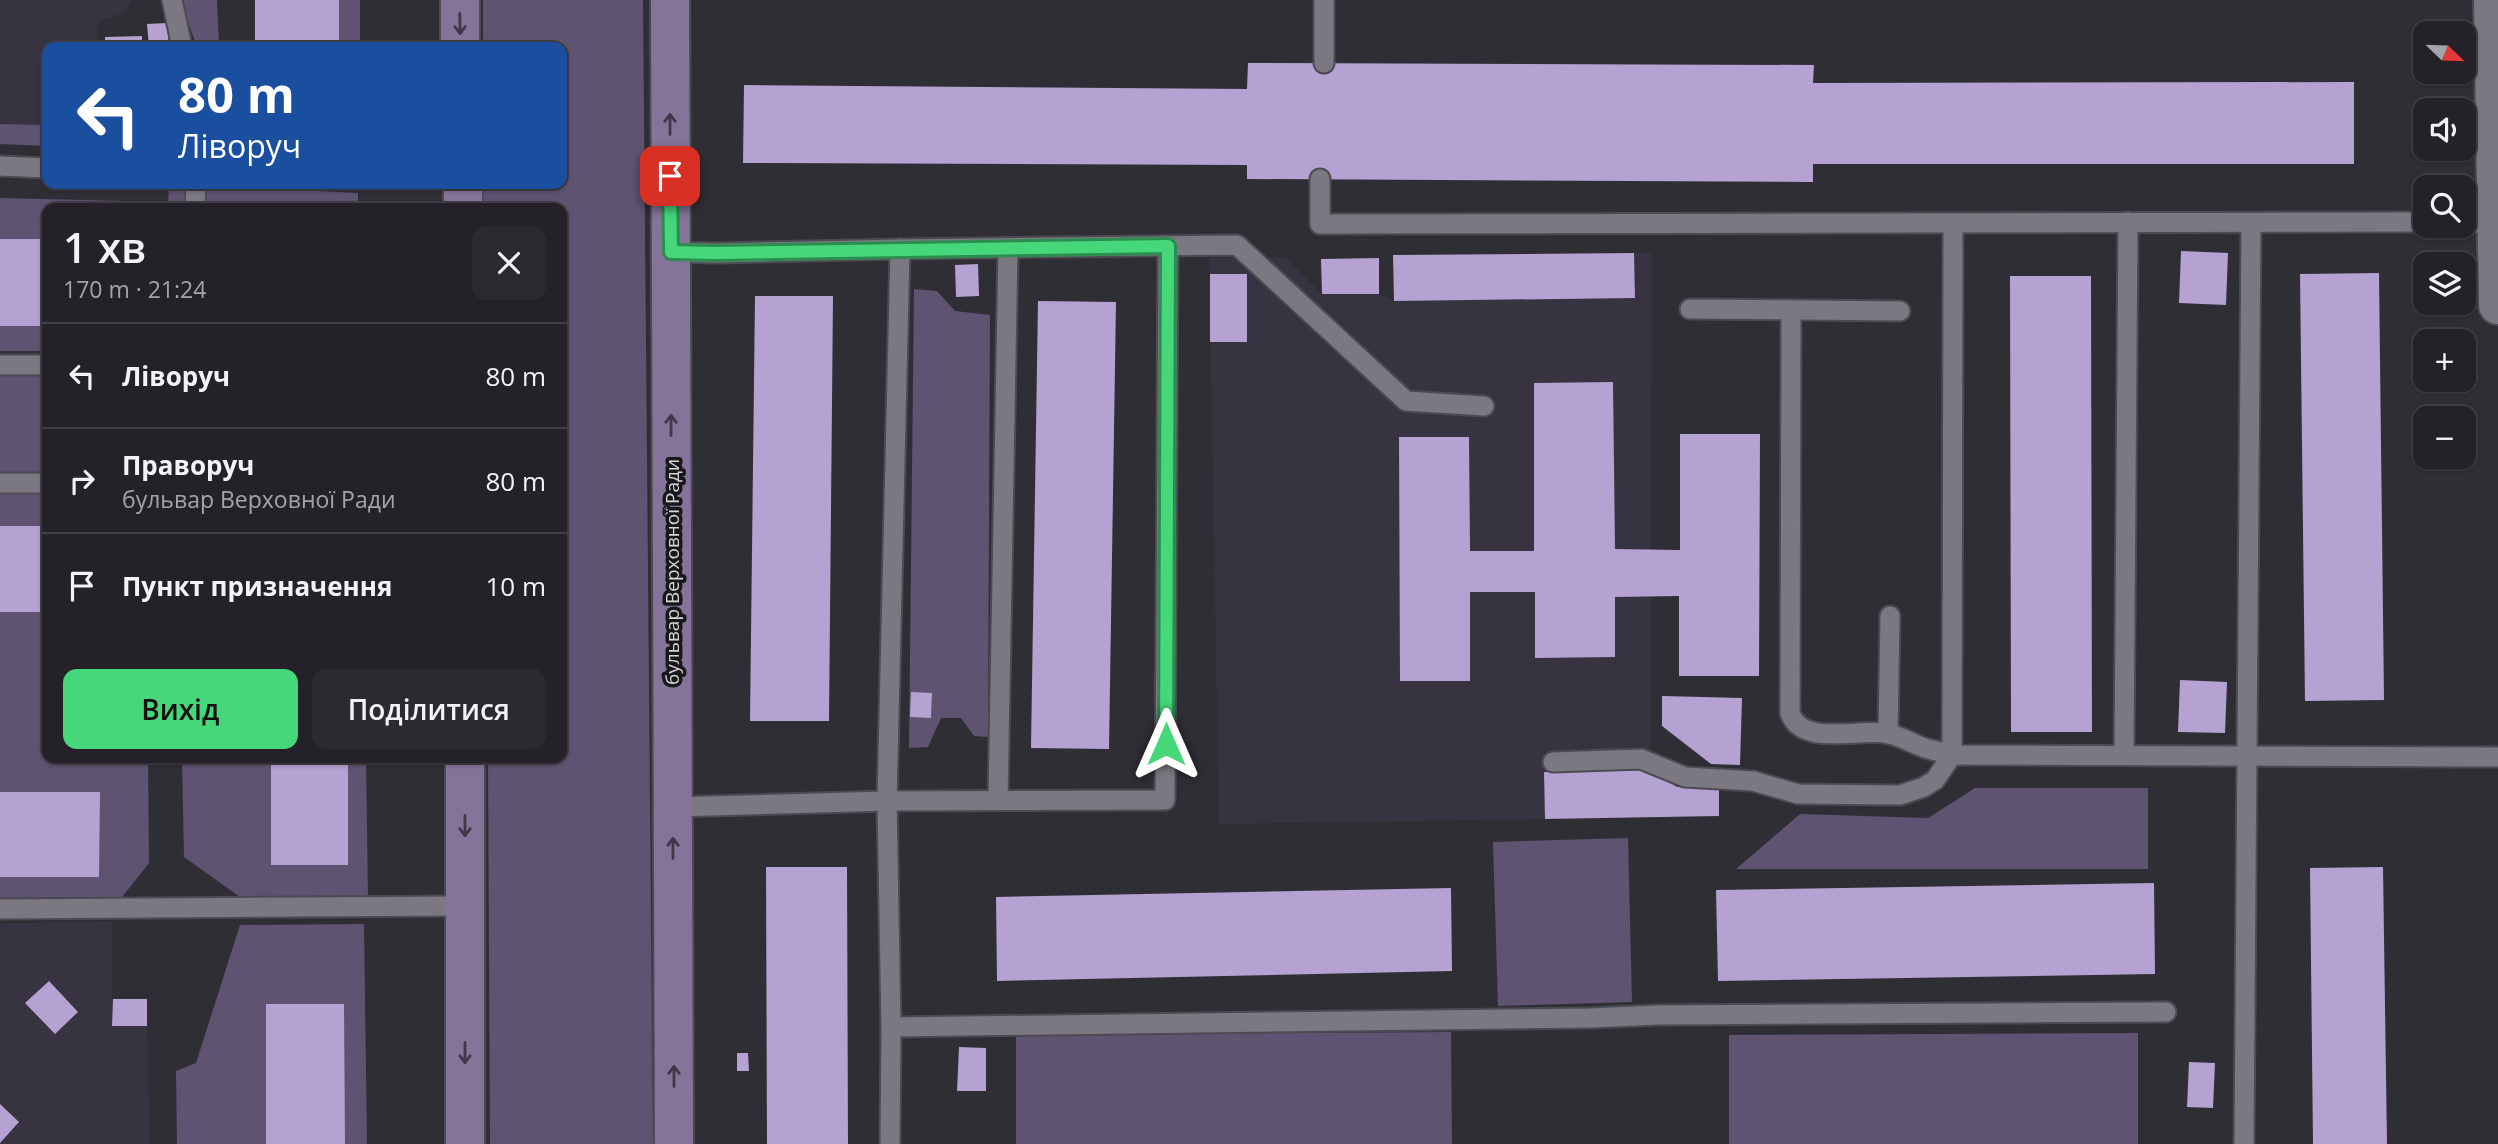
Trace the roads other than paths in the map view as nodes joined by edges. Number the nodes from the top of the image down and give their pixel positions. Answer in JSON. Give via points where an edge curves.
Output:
{"nodes":[{"id":1,"x":172,"y":0,"type":"edge"},
{"id":2,"x":460,"y":0,"type":"edge"},
{"id":3,"x":670,"y":0,"type":"edge"},
{"id":4,"x":1324,"y":0,"type":"edge"},
{"id":5,"x":2493,"y":0,"type":"edge"},
{"id":6,"x":181,"y":42,"type":"edge"},
{"id":7,"x":460,"y":42,"type":"edge"},
{"id":8,"x":1324,"y":63,"type":"dead end"},
{"id":9,"x":0,"y":166,"type":"edge"},
{"id":10,"x":42,"y":168,"type":"edge"},
{"id":11,"x":1320,"y":179,"type":"dead end"},
{"id":12,"x":2128,"y":222,"type":"junction"},
{"id":13,"x":2413,"y":222,"type":"edge"},
{"id":14,"x":2251,"y":223,"type":"junction"},
{"id":15,"x":2486,"y":223,"type":"edge"},
{"id":16,"x":1953,"y":225,"type":"junction"},
{"id":17,"x":1168,"y":246,"type":"junction"},
{"id":18,"x":1008,"y":248,"type":"junction"},
{"id":19,"x":901,"y":249,"type":"junction"},
{"id":20,"x":671,"y":252,"type":"junction"},
{"id":21,"x":2498,"y":305,"type":"edge"},
{"id":22,"x":1690,"y":309,"type":"dead end"},
{"id":23,"x":1791,"y":310,"type":"junction"},
{"id":24,"x":1899,"y":311,"type":"dead end"},
{"id":25,"x":0,"y":365,"type":"edge"},
{"id":26,"x":42,"y":365,"type":"edge"},
{"id":27,"x":1484,"y":406,"type":"dead end"},
{"id":28,"x":0,"y":483,"type":"edge"},
{"id":29,"x":42,"y":483,"type":"edge"},
{"id":30,"x":1890,"y":616,"type":"dead end"},
{"id":31,"x":1888,"y":734,"type":"junction"},
{"id":32,"x":1952,"y":755,"type":"junction"},
{"id":33,"x":2124,"y":755,"type":"junction"},
{"id":34,"x":2246,"y":757,"type":"junction"},
{"id":35,"x":2498,"y":757,"type":"edge"},
{"id":36,"x":1553,"y":762,"type":"dead end"},
{"id":37,"x":465,"y":763,"type":"edge"},
{"id":38,"x":998,"y":800,"type":"junction"},
{"id":39,"x":887,"y":801,"type":"junction"},
{"id":40,"x":673,"y":807,"type":"junction"},
{"id":41,"x":465,"y":906,"type":"junction"},
{"id":42,"x":0,"y":909,"type":"edge"},
{"id":43,"x":2166,"y":1012,"type":"dead end"},
{"id":44,"x":891,"y":1027,"type":"junction"},
{"id":45,"x":465,"y":1144,"type":"edge"},
{"id":46,"x":674,"y":1144,"type":"edge"},
{"id":47,"x":890,"y":1144,"type":"edge"},
{"id":48,"x":2244,"y":1144,"type":"edge"}],
"edges":[{"from":1,"to":6,"type":"lane"},
{"from":2,"to":7,"type":"street","one_way":true},
{"from":20,"to":3,"type":"street","name":"бульвар Верховної Ради","one_way":true},
{"from":4,"to":8,"type":"lane"},
{"from":5,"to":15,"type":"street"},
{"from":9,"to":10,"type":"lane"},
{"from":11,"to":16,"type":"lane","via":[[1320,224]]},
{"from":12,"to":14,"type":"lane"},
{"from":12,"to":16,"type":"lane"},
{"from":12,"to":33,"type":"lane"},
{"from":13,"to":14,"type":"lane"},
{"from":14,"to":34,"type":"lane"},
{"from":15,"to":21,"type":"street"},
{"from":16,"to":32,"type":"lane"},
{"from":17,"to":18,"type":"lane"},
{"from":17,"to":27,"type":"lane","via":[[1237,245],[1406,401]]},
{"from":17,"to":38,"type":"lane","via":[[1166,800]]},
{"from":18,"to":19,"type":"lane"},
{"from":18,"to":38,"type":"lane"},
{"from":19,"to":20,"type":"lane"},
{"from":19,"to":39,"type":"lane"},
{"from":40,"to":20,"type":"street","name":"бульвар Верховної Ради","one_way":true},
{"from":22,"to":23,"type":"lane"},
{"from":23,"to":24,"type":"lane"},
{"from":23,"to":31,"type":"lane","via":[[1790,713],[1800,729],[1812,733]]},
{"from":25,"to":26,"type":"lane"},
{"from":28,"to":29,"type":"lane"},
{"from":30,"to":31,"type":"lane"},
{"from":31,"to":32,"type":"lane"},
{"from":32,"to":33,"type":"lane"},
{"from":32,"to":36,"type":"lane","via":[[1935,780],[1900,795],[1798,794],[1753,781],[1685,777],[1641,759]]},
{"from":33,"to":34,"type":"lane"},
{"from":34,"to":35,"type":"lane"},
{"from":34,"to":48,"type":"lane"},
{"from":37,"to":41,"type":"street","one_way":true},
{"from":38,"to":39,"type":"lane"},
{"from":39,"to":40,"type":"lane"},
{"from":39,"to":44,"type":"lane"},
{"from":46,"to":40,"type":"street","name":"бульвар Верховної Ради","one_way":true},
{"from":41,"to":42,"type":"lane"},
{"from":41,"to":45,"type":"street","one_way":true},
{"from":43,"to":44,"type":"lane"},
{"from":44,"to":47,"type":"lane"}]}
